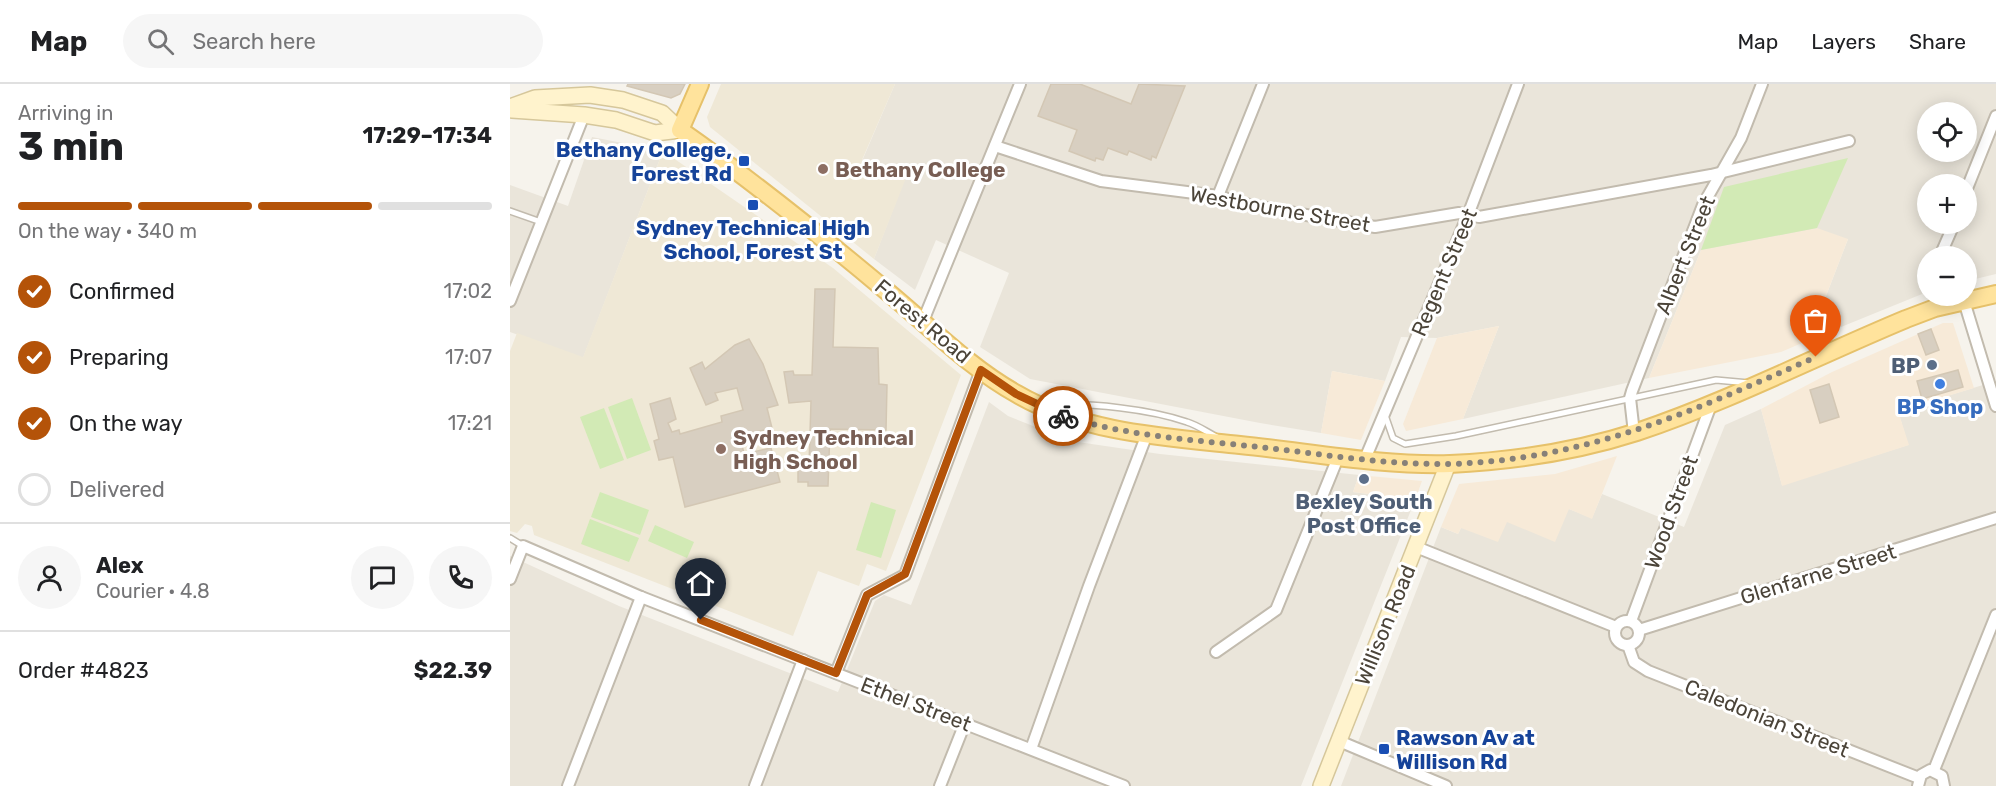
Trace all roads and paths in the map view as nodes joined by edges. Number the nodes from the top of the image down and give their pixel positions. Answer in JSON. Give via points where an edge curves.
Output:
{"nodes":[{"id":1,"x":700,"y":84,"type":"edge"},
{"id":2,"x":1020,"y":84,"type":"edge"},
{"id":3,"x":1263,"y":84,"type":"edge"},
{"id":4,"x":1518,"y":84,"type":"edge"},
{"id":5,"x":1762,"y":84,"type":"edge"},
{"id":6,"x":510,"y":109,"type":"edge"},
{"id":7,"x":584,"y":115,"type":"junction"},
{"id":8,"x":1996,"y":116,"type":"edge"},
{"id":9,"x":680,"y":130,"type":"junction"},
{"id":10,"x":1849,"y":141,"type":"dead end"},
{"id":11,"x":995,"y":146,"type":"junction"},
{"id":12,"x":1720,"y":172,"type":"junction"},
{"id":13,"x":1973,"y":174,"type":"edge"},
{"id":14,"x":1218,"y":196,"type":"junction"},
{"id":15,"x":510,"y":211,"type":"edge"},
{"id":16,"x":1468,"y":215,"type":"junction"},
{"id":17,"x":541,"y":222,"type":"junction"},
{"id":18,"x":1996,"y":294,"type":"edge"},
{"id":19,"x":1977,"y":298,"type":"edge"},
{"id":20,"x":510,"y":301,"type":"edge"},
{"id":21,"x":1925,"y":306,"type":"edge"},
{"id":22,"x":1966,"y":306,"type":"edge"},
{"id":23,"x":923,"y":321,"type":"junction"},
{"id":24,"x":981,"y":370,"type":"junction"},
{"id":25,"x":1757,"y":383,"type":"junction"},
{"id":26,"x":1630,"y":398,"type":"junction"},
{"id":27,"x":1712,"y":402,"type":"junction"},
{"id":28,"x":1038,"y":405,"type":"junction"},
{"id":29,"x":1996,"y":406,"type":"edge"},
{"id":30,"x":1385,"y":414,"type":"junction"},
{"id":31,"x":1634,"y":432,"type":"junction"},
{"id":32,"x":1148,"y":434,"type":"junction"},
{"id":33,"x":1229,"y":444,"type":"junction"},
{"id":34,"x":1339,"y":455,"type":"junction"},
{"id":35,"x":1365,"y":459,"type":"junction"},
{"id":36,"x":1448,"y":464,"type":"junction"},
{"id":37,"x":1996,"y":518,"type":"edge"},
{"id":38,"x":510,"y":538,"type":"edge"},
{"id":39,"x":523,"y":546,"type":"junction"},
{"id":40,"x":1416,"y":548,"type":"junction"},
{"id":41,"x":510,"y":579,"type":"edge"},
{"id":42,"x":641,"y":597,"type":"junction"},
{"id":43,"x":1996,"y":615,"type":"edge"},
{"id":44,"x":1631,"y":621,"type":"junction"},
{"id":45,"x":1616,"y":627,"type":"junction"},
{"id":46,"x":1639,"y":630,"type":"junction"},
{"id":47,"x":1628,"y":645,"type":"junction"},
{"id":48,"x":1216,"y":652,"type":"dead end"},
{"id":49,"x":803,"y":660,"type":"junction"},
{"id":50,"x":836,"y":673,"type":"junction"},
{"id":51,"x":965,"y":723,"type":"junction"},
{"id":52,"x":1339,"y":741,"type":"junction"},
{"id":53,"x":1031,"y":749,"type":"junction"},
{"id":54,"x":1934,"y":770,"type":"junction"},
{"id":55,"x":1918,"y":782,"type":"edge"},
{"id":56,"x":568,"y":786,"type":"edge"},
{"id":57,"x":755,"y":786,"type":"edge"},
{"id":58,"x":940,"y":786,"type":"edge"},
{"id":59,"x":1124,"y":786,"type":"edge"},
{"id":60,"x":1321,"y":786,"type":"edge"},
{"id":61,"x":1446,"y":786,"type":"edge"},
{"id":62,"x":1944,"y":786,"type":"edge"}],
"edges":[{"from":1,"to":9,"type":"main road"},
{"from":2,"to":11,"type":"street"},
{"from":3,"to":14,"type":"street"},
{"from":4,"to":16,"type":"street","name":"Regent Street"},
{"from":5,"to":12,"type":"street","name":"Albert Street","via":[[1741,138]]},
{"from":6,"to":7,"type":"main road","name":"Forest Road"},
{"from":6,"to":9,"type":"main road","name":"Forest Road","via":[[535,98],[590,95],[623,100],[662,113]]},
{"from":7,"to":9,"type":"main road","name":"Forest Road","via":[[616,120],[655,133]]},
{"from":7,"to":17,"type":"street"},
{"from":8,"to":13,"type":"street"},
{"from":9,"to":23,"type":"main road","name":"Forest Road","via":[[792,214]]},
{"from":10,"to":12,"type":"street","name":"Westbourne Street"},
{"from":11,"to":14,"type":"street","name":"Westbourne Street","via":[[1101,181]]},
{"from":11,"to":23,"type":"street"},
{"from":12,"to":16,"type":"street","name":"Westbourne Street","via":[[1479,217]]},
{"from":12,"to":26,"type":"street","name":"Albert Street","via":[[1703,205]]},
{"from":14,"to":16,"type":"street","name":"Westbourne Street","via":[[1375,227],[1459,213]]},
{"from":15,"to":17,"type":"lane"},
{"from":16,"to":30,"type":"street","name":"Regent Street"},
{"from":17,"to":20,"type":"street"},
{"from":18,"to":19,"type":"main road","name":"Forest Road"},
{"from":21,"to":25,"type":"main road","name":"Forest Road"},
{"from":22,"to":29,"type":"street"},
{"from":23,"to":24,"type":"main road","name":"Forest Road"},
{"from":24,"to":28,"type":"main road","name":"Forest Road"},
{"from":24,"to":50,"type":"street","via":[[905,574],[867,595]]},
{"from":25,"to":26,"type":"lane","via":[[1716,380]]},
{"from":25,"to":27,"type":"main road","name":"Forest Road"},
{"from":26,"to":30,"type":"lane","via":[[1456,436],[1399,443],[1393,438]]},
{"from":26,"to":31,"type":"street","name":"Albert Street"},
{"from":27,"to":31,"type":"main road","name":"Forest Road"},
{"from":27,"to":44,"type":"street","name":"Wood Street"},
{"from":28,"to":32,"type":"main road","name":"Forest Road","via":[[1077,421]]},
{"from":28,"to":33,"type":"lane","via":[[1085,403],[1160,416],[1188,422]]},
{"from":30,"to":35,"type":"street","name":"Regent Street"},
{"from":31,"to":36,"type":"main road","name":"Forest Road","via":[[1556,452]]},
{"from":32,"to":33,"type":"main road","name":"Forest Road"},
{"from":32,"to":53,"type":"street"},
{"from":33,"to":34,"type":"main road","name":"Forest Road"},
{"from":34,"to":35,"type":"main road","name":"Forest Road"},
{"from":34,"to":48,"type":"street","via":[[1276,610]]},
{"from":35,"to":36,"type":"main road","name":"Forest Road"},
{"from":36,"to":40,"type":"main road","name":"Willison Road"},
{"from":37,"to":46,"type":"street","name":"Glenfarne Street"},
{"from":38,"to":39,"type":"lane","name":"Ethel Street"},
{"from":39,"to":41,"type":"street"},
{"from":39,"to":42,"type":"street","name":"Ethel Street"},
{"from":40,"to":45,"type":"street"},
{"from":40,"to":52,"type":"main road","name":"Willison Road"},
{"from":42,"to":49,"type":"street","name":"Ethel Street"},
{"from":42,"to":56,"type":"street"},
{"from":43,"to":54,"type":"street"},
{"from":44,"to":45,"type":"street","via":[[1622,621]]},
{"from":44,"to":46,"type":"street"},
{"from":45,"to":47,"type":"street","via":[[1617,640]]},
{"from":46,"to":47,"type":"street","via":[[1635,642]]},
{"from":47,"to":55,"type":"street","name":"Caledonian Street","via":[[1634,662],[1648,671]]},
{"from":49,"to":50,"type":"street","name":"Ethel Street"},
{"from":49,"to":57,"type":"street"},
{"from":50,"to":51,"type":"street","name":"Ethel Street"},
{"from":51,"to":53,"type":"street","name":"Ethel Street"},
{"from":51,"to":58,"type":"street"},
{"from":52,"to":60,"type":"main road","name":"Willison Road"},
{"from":52,"to":61,"type":"street"},
{"from":53,"to":59,"type":"street","name":"Ethel Street"},
{"from":54,"to":55,"type":"street","via":[[1923,772]]},
{"from":54,"to":62,"type":"street","via":[[1942,776]]}]}
